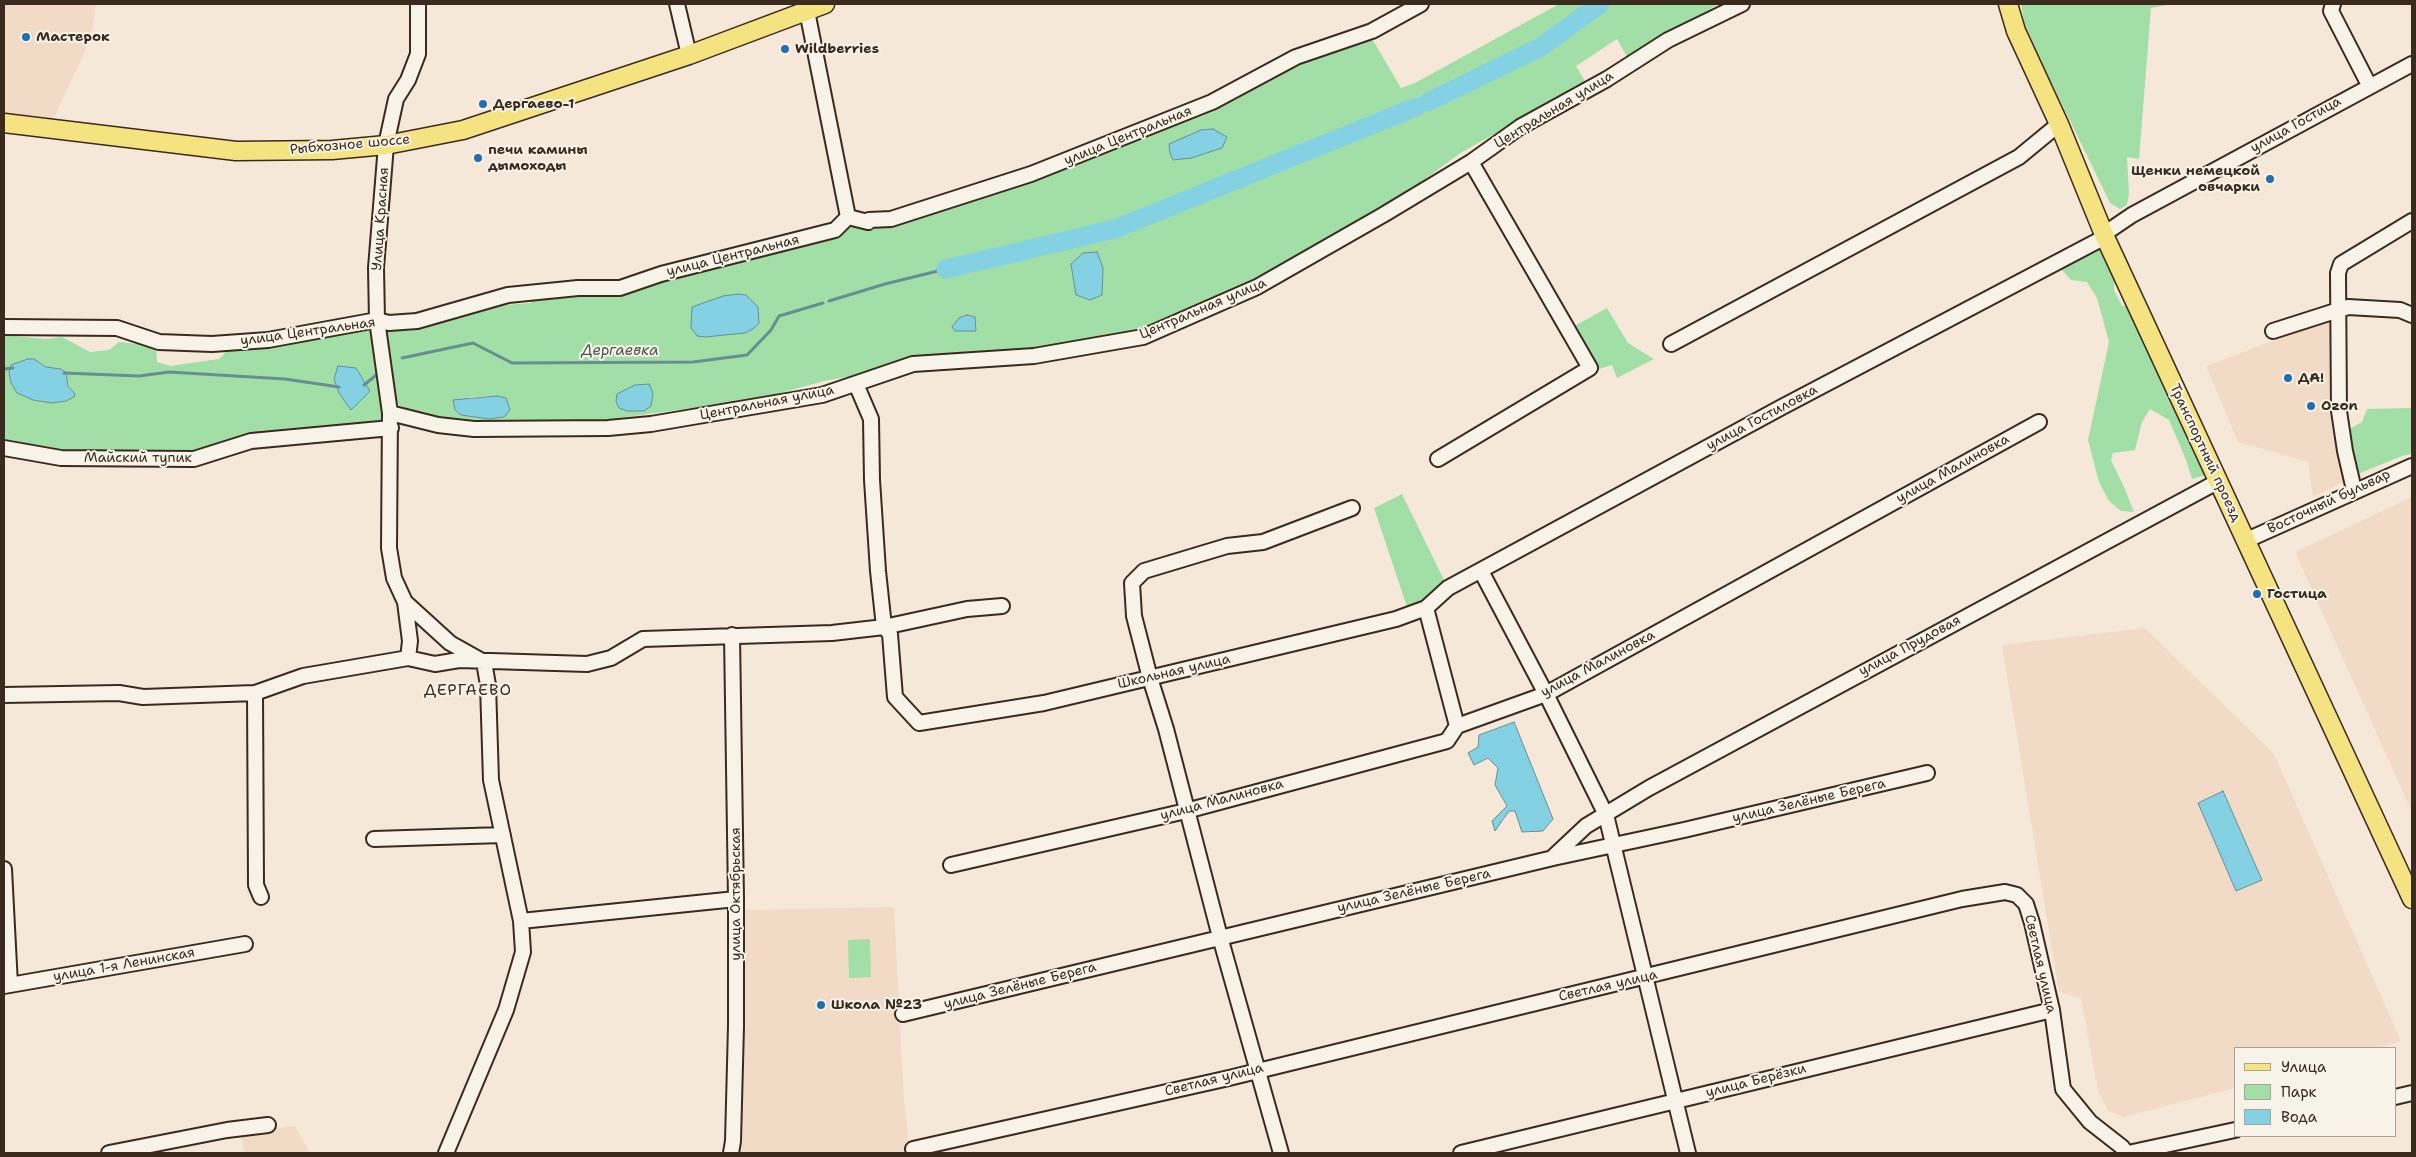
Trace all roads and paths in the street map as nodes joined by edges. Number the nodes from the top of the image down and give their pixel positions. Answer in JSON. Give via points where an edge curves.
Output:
{"nodes":[{"id":1,"x":418,"y":4,"type":"edge"},
{"id":2,"x":677,"y":4,"type":"edge"},
{"id":3,"x":825,"y":4,"type":"edge"},
{"id":4,"x":1421,"y":4,"type":"edge"},
{"id":5,"x":1742,"y":4,"type":"edge"},
{"id":6,"x":2008,"y":4,"type":"edge"},
{"id":7,"x":2333,"y":4,"type":"edge"},
{"id":8,"x":807,"y":11,"type":"junction"},
{"id":9,"x":689,"y":54,"type":"junction"},
{"id":10,"x":2412,"y":64,"type":"edge"},
{"id":11,"x":2369,"y":86,"type":"junction"},
{"id":12,"x":4,"y":123,"type":"edge"},
{"id":13,"x":2058,"y":124,"type":"junction"},
{"id":14,"x":386,"y":145,"type":"junction"},
{"id":15,"x":1471,"y":162,"type":"junction"},
{"id":16,"x":848,"y":217,"type":"junction"},
{"id":17,"x":2412,"y":221,"type":"edge"},
{"id":18,"x":2104,"y":235,"type":"junction"},
{"id":19,"x":2338,"y":312,"type":"junction"},
{"id":20,"x":2412,"y":315,"type":"edge"},
{"id":21,"x":377,"y":320,"type":"junction"},
{"id":22,"x":4,"y":327,"type":"edge"},
{"id":23,"x":2273,"y":331,"type":"dead end"},
{"id":24,"x":1671,"y":344,"type":"dead end"},
{"id":25,"x":856,"y":384,"type":"junction"},
{"id":26,"x":390,"y":413,"type":"junction"},
{"id":27,"x":2039,"y":422,"type":"dead end"},
{"id":28,"x":391,"y":428,"type":"junction"},
{"id":29,"x":4,"y":448,"type":"edge"},
{"id":30,"x":1438,"y":459,"type":"dead end"},
{"id":31,"x":2412,"y":466,"type":"edge"},
{"id":32,"x":2217,"y":482,"type":"junction"},
{"id":33,"x":2354,"y":490,"type":"junction"},
{"id":34,"x":1352,"y":508,"type":"dead end"},
{"id":35,"x":2247,"y":540,"type":"junction"},
{"id":36,"x":1480,"y":571,"type":"junction"},
{"id":37,"x":405,"y":602,"type":"junction"},
{"id":38,"x":1002,"y":606,"type":"dead end"},
{"id":39,"x":1426,"y":608,"type":"junction"},
{"id":40,"x":884,"y":627,"type":"junction"},
{"id":41,"x":732,"y":635,"type":"junction"},
{"id":42,"x":408,"y":658,"type":"junction"},
{"id":43,"x":484,"y":662,"type":"junction"},
{"id":44,"x":1150,"y":678,"type":"junction"},
{"id":45,"x":255,"y":693,"type":"junction"},
{"id":46,"x":1546,"y":694,"type":"junction"},
{"id":47,"x":4,"y":695,"type":"edge"},
{"id":48,"x":1457,"y":726,"type":"junction"},
{"id":49,"x":1927,"y":773,"type":"dead end"},
{"id":50,"x":1186,"y":811,"type":"junction"},
{"id":51,"x":1606,"y":815,"type":"junction"},
{"id":52,"x":502,"y":835,"type":"junction"},
{"id":53,"x":374,"y":839,"type":"dead end"},
{"id":54,"x":1613,"y":844,"type":"junction"},
{"id":55,"x":1552,"y":858,"type":"junction"},
{"id":56,"x":951,"y":865,"type":"dead end"},
{"id":57,"x":4,"y":869,"type":"edge"},
{"id":58,"x":261,"y":897,"type":"dead end"},
{"id":59,"x":736,"y":899,"type":"junction"},
{"id":60,"x":2412,"y":899,"type":"edge"},
{"id":61,"x":521,"y":921,"type":"junction"},
{"id":62,"x":1220,"y":937,"type":"junction"},
{"id":63,"x":244,"y":944,"type":"dead end"},
{"id":64,"x":1644,"y":978,"type":"junction"},
{"id":65,"x":7,"y":986,"type":"edge"},
{"id":66,"x":2052,"y":1010,"type":"junction"},
{"id":67,"x":903,"y":1014,"type":"dead end"},
{"id":68,"x":1258,"y":1070,"type":"junction"},
{"id":69,"x":2412,"y":1093,"type":"edge"},
{"id":70,"x":2396,"y":1097,"type":"edge"},
{"id":71,"x":1675,"y":1101,"type":"junction"},
{"id":72,"x":268,"y":1125,"type":"dead end"},
{"id":73,"x":2234,"y":1130,"type":"edge"},
{"id":74,"x":913,"y":1149,"type":"dead end"},
{"id":75,"x":109,"y":1153,"type":"edge"},
{"id":76,"x":446,"y":1153,"type":"edge"},
{"id":77,"x":731,"y":1153,"type":"edge"},
{"id":78,"x":1281,"y":1153,"type":"edge"},
{"id":79,"x":1461,"y":1153,"type":"edge"},
{"id":80,"x":1688,"y":1153,"type":"edge"},
{"id":81,"x":2127,"y":1153,"type":"edge"}],
"edges":[{"from":1,"to":14,"type":"street","name":"Улица Красная","via":[[418,54],[396,99]]},
{"from":2,"to":9,"type":"street"},
{"from":3,"to":8,"type":"main road","name":"Рыбхозное шоссе"},
{"from":4,"to":16,"type":"street","name":"улица Центральная","via":[[1372,31],[1296,58],[1212,102],[1031,174],[891,219],[868,222]]},
{"from":5,"to":15,"type":"street","name":"Центральная улица","via":[[1668,40],[1607,79],[1520,127]]},
{"from":6,"to":13,"type":"main road","name":"Транспортный проезд","via":[[2016,31]]},
{"from":7,"to":11,"type":"street","via":[[2332,11]]},
{"from":8,"to":9,"type":"main road","name":"Рыбхозное шоссе"},
{"from":8,"to":16,"type":"street"},
{"from":9,"to":14,"type":"main road","name":"Рыбхозное шоссе","via":[[463,130]]},
{"from":10,"to":11,"type":"street","name":"улица Гостица"},
{"from":11,"to":18,"type":"street","name":"улица Гостица","via":[[2132,215]]},
{"from":12,"to":14,"type":"main road","name":"Рыбхозное шоссе","via":[[236,151],[332,150]]},
{"from":13,"to":18,"type":"main road","name":"Транспортный проезд"},
{"from":13,"to":24,"type":"street","via":[[2019,157]]},
{"from":14,"to":21,"type":"street","name":"Улица Красная","via":[[376,268]]},
{"from":15,"to":25,"type":"street","name":"Центральная улица","via":[[1257,287],[1143,337],[1034,356],[913,364]]},
{"from":15,"to":30,"type":"street","via":[[1590,368]]},
{"from":16,"to":21,"type":"street","name":"улица Центральная","via":[[835,230],[661,274],[620,288],[578,288],[508,295],[416,320],[389,323]]},
{"from":17,"to":19,"type":"street","via":[[2341,264]]},
{"from":18,"to":32,"type":"main road","name":"Транспортный проезд"},
{"from":18,"to":36,"type":"street","name":"улица Гостиловка"},
{"from":19,"to":20,"type":"street","via":[[2348,308],[2400,310]]},
{"from":19,"to":23,"type":"street"},
{"from":19,"to":33,"type":"street","via":[[2339,411]]},
{"from":21,"to":22,"type":"street","name":"улица Центральная","via":[[268,340],[212,344],[159,342],[117,328]]},
{"from":21,"to":26,"type":"street","name":"Улица Красная"},
{"from":25,"to":26,"type":"street","name":"Центральная улица","via":[[822,396],[652,424],[608,428],[474,429],[438,425]]},
{"from":25,"to":40,"type":"street","via":[[871,419],[874,508]]},
{"from":26,"to":28,"type":"street","name":"Улица Красная"},
{"from":27,"to":46,"type":"street","name":"улица Малиновка"},
{"from":28,"to":29,"type":"street","name":"Майский тупик","via":[[251,441],[194,459],[61,458]]},
{"from":28,"to":37,"type":"street","name":"Улица Красная","via":[[389,548],[394,578]]},
{"from":31,"to":33,"type":"street","name":"Восточный бульвар"},
{"from":32,"to":35,"type":"main road","name":"Транспортный проезд"},
{"from":32,"to":51,"type":"street","name":"улица Прудовая","via":[[1649,788]]},
{"from":33,"to":35,"type":"street","name":"Восточный бульвар"},
{"from":34,"to":44,"type":"street","via":[[1263,542],[1227,546],[1139,574],[1132,583],[1134,616]]},
{"from":35,"to":60,"type":"main road","name":"Транспортный проезд"},
{"from":36,"to":39,"type":"street","name":"улица Гостиловка","via":[[1448,588]]},
{"from":36,"to":46,"type":"street"},
{"from":37,"to":42,"type":"street","via":[[410,641]]},
{"from":37,"to":43,"type":"street","via":[[450,643]]},
{"from":38,"to":40,"type":"street"},
{"from":39,"to":44,"type":"street","name":"Школьная улица","via":[[1396,619]]},
{"from":39,"to":48,"type":"street"},
{"from":40,"to":41,"type":"street","via":[[832,633]]},
{"from":40,"to":44,"type":"street","name":"Школьная улица","via":[[890,634],[895,697],[919,723],[1044,703]]},
{"from":41,"to":43,"type":"street","via":[[643,639],[611,658],[587,664]]},
{"from":41,"to":59,"type":"street","name":"улица Октябрьская"},
{"from":42,"to":43,"type":"street","via":[[435,664],[459,660]]},
{"from":42,"to":45,"type":"street","via":[[303,676]]},
{"from":43,"to":52,"type":"street","via":[[488,685],[491,780]]},
{"from":44,"to":50,"type":"street"},
{"from":45,"to":47,"type":"street","via":[[143,697],[119,693]]},
{"from":45,"to":58,"type":"street","via":[[256,885]]},
{"from":46,"to":48,"type":"street","name":"улица Малиновка"},
{"from":46,"to":51,"type":"street"},
{"from":48,"to":50,"type":"street","name":"улица Малиновка","via":[[1447,741]]},
{"from":49,"to":54,"type":"street","name":"улица Зелёные Берега"},
{"from":50,"to":56,"type":"street","name":"улица Малиновка"},
{"from":50,"to":62,"type":"street"},
{"from":51,"to":54,"type":"street"},
{"from":51,"to":55,"type":"street","name":"улица Прудовая","via":[[1586,826]]},
{"from":52,"to":53,"type":"street"},
{"from":52,"to":61,"type":"street"},
{"from":54,"to":55,"type":"street","name":"улица Зелёные Берега"},
{"from":54,"to":64,"type":"street"},
{"from":55,"to":62,"type":"street","name":"улица Зелёные Берега"},
{"from":57,"to":65,"type":"street"},
{"from":59,"to":61,"type":"street"},
{"from":59,"to":77,"type":"street","name":"улица Октябрьская"},
{"from":61,"to":76,"type":"street","via":[[523,952],[506,1010]]},
{"from":62,"to":67,"type":"street","name":"улица Зелёные Берега"},
{"from":62,"to":68,"type":"street"},
{"from":63,"to":65,"type":"street","name":"улица 1-я Ленинская"},
{"from":64,"to":66,"type":"street","name":"Светлая улица","via":[[1962,899],[2006,892],[2017,895],[2026,904]]},
{"from":64,"to":68,"type":"street","name":"Светлая улица"},
{"from":64,"to":71,"type":"street"},
{"from":66,"to":71,"type":"street","name":"улица Берёзки"},
{"from":66,"to":81,"type":"street","name":"Светлая улица","via":[[2062,1089],[2090,1122]]},
{"from":68,"to":74,"type":"street","name":"Светлая улица"},
{"from":68,"to":78,"type":"street"},
{"from":69,"to":70,"type":"street"},
{"from":71,"to":79,"type":"street","name":"улица Берёзки"},
{"from":71,"to":80,"type":"street"},
{"from":72,"to":75,"type":"street"},
{"from":73,"to":81,"type":"street"}]}
